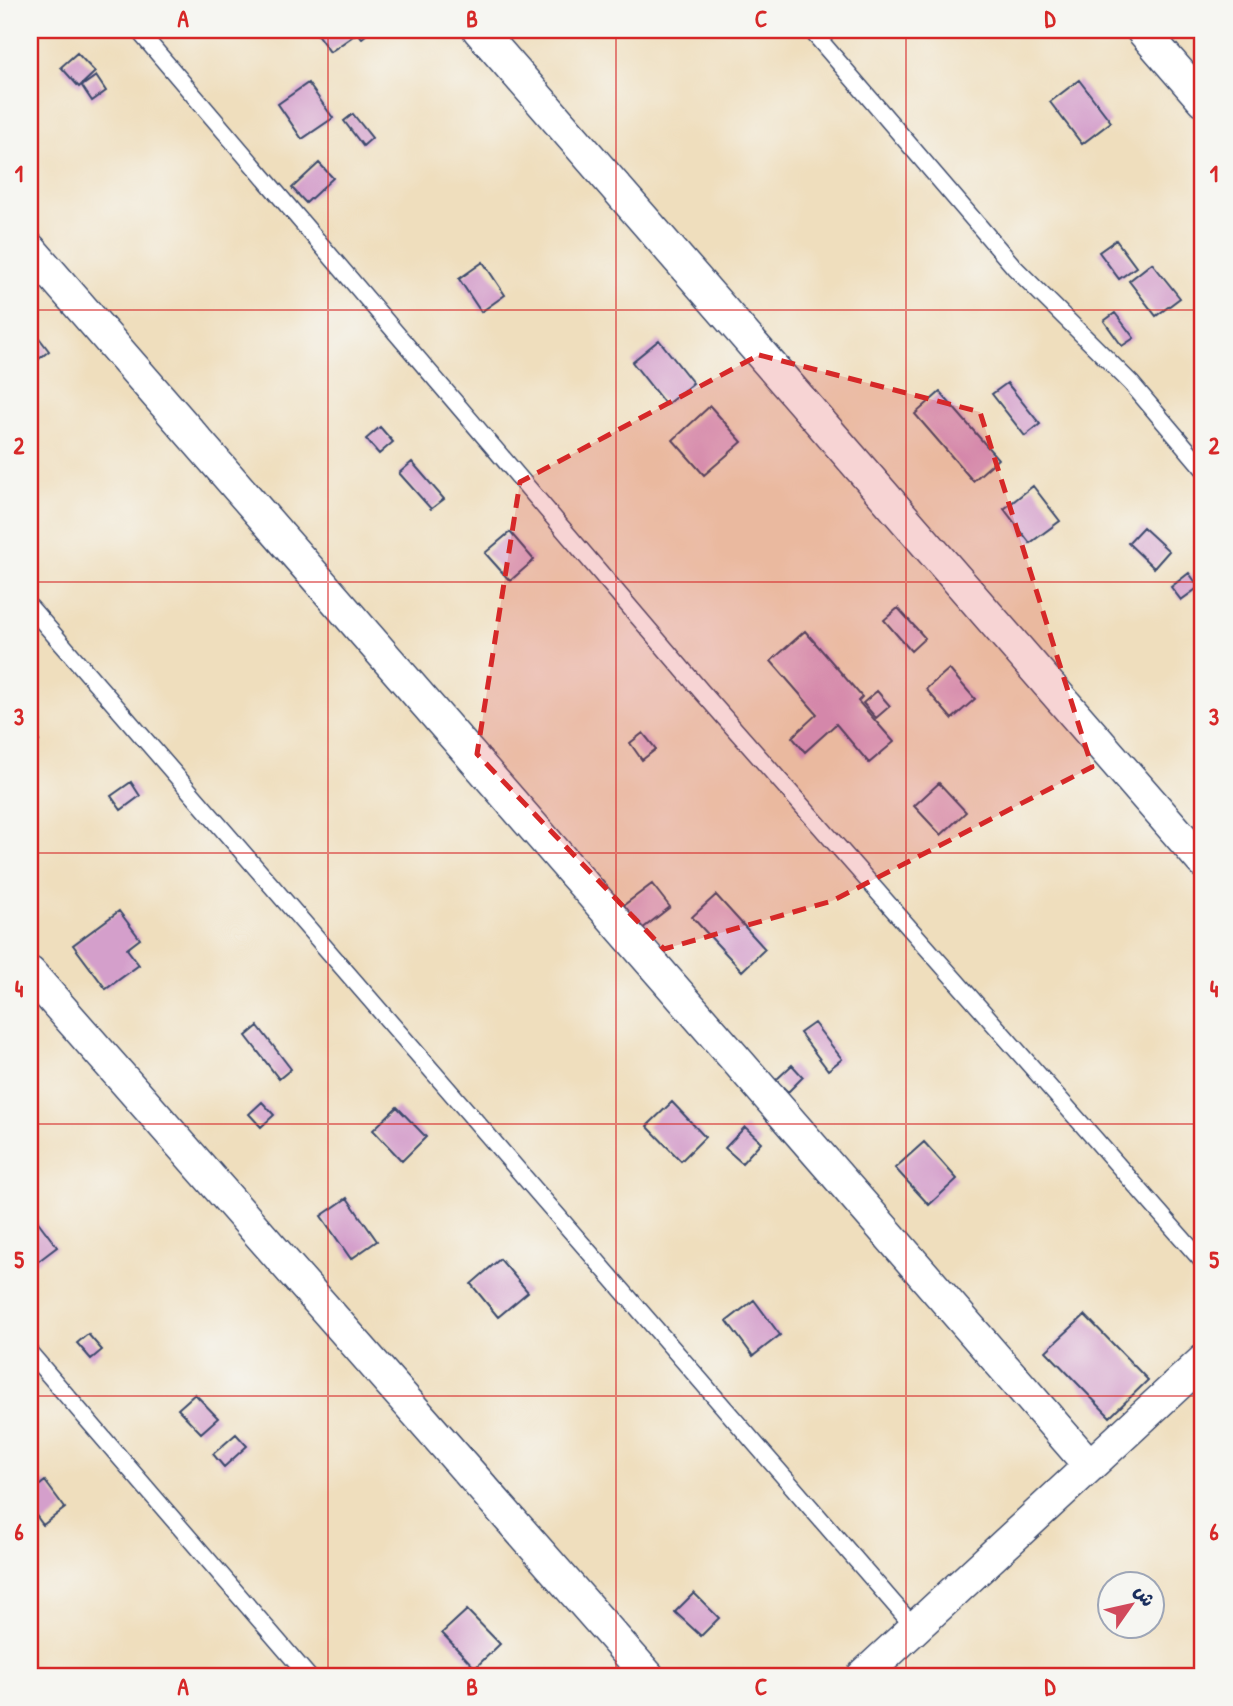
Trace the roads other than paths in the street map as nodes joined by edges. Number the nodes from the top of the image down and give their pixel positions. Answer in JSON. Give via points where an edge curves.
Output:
{"nodes":[{"id":1,"x":138,"y":30,"type":"edge"},
{"id":2,"x":479,"y":30,"type":"edge"},
{"id":3,"x":811,"y":30,"type":"edge"},
{"id":4,"x":1142,"y":30,"type":"edge"},
{"id":5,"x":1203,"y":100,"type":"edge"},
{"id":6,"x":30,"y":249,"type":"edge"},
{"id":7,"x":1203,"y":468,"type":"edge"},
{"id":8,"x":30,"y":607,"type":"edge"},
{"id":9,"x":1203,"y":862,"type":"edge"},
{"id":10,"x":30,"y":973,"type":"edge"},
{"id":11,"x":1203,"y":1262,"type":"edge"},
{"id":12,"x":30,"y":1353,"type":"edge"},
{"id":13,"x":1203,"y":1361,"type":"edge"},
{"id":14,"x":1090,"y":1466,"type":"junction"},
{"id":15,"x":915,"y":1628,"type":"junction"},
{"id":16,"x":309,"y":1676,"type":"edge"},
{"id":17,"x":648,"y":1676,"type":"edge"},
{"id":18,"x":863,"y":1676,"type":"edge"}],
"edges":[{"from":1,"to":11,"type":"lane","via":[[702,692]]},
{"from":2,"to":9,"type":"street"},
{"from":3,"to":7,"type":"lane","via":[[1016,268],[1130,383]]},
{"from":4,"to":5,"type":"street"},
{"from":6,"to":14,"type":"street"},
{"from":8,"to":15,"type":"lane"},
{"from":10,"to":17,"type":"street"},
{"from":12,"to":16,"type":"lane"},
{"from":13,"to":14,"type":"street"},
{"from":14,"to":15,"type":"street"},
{"from":15,"to":18,"type":"street"}]}
